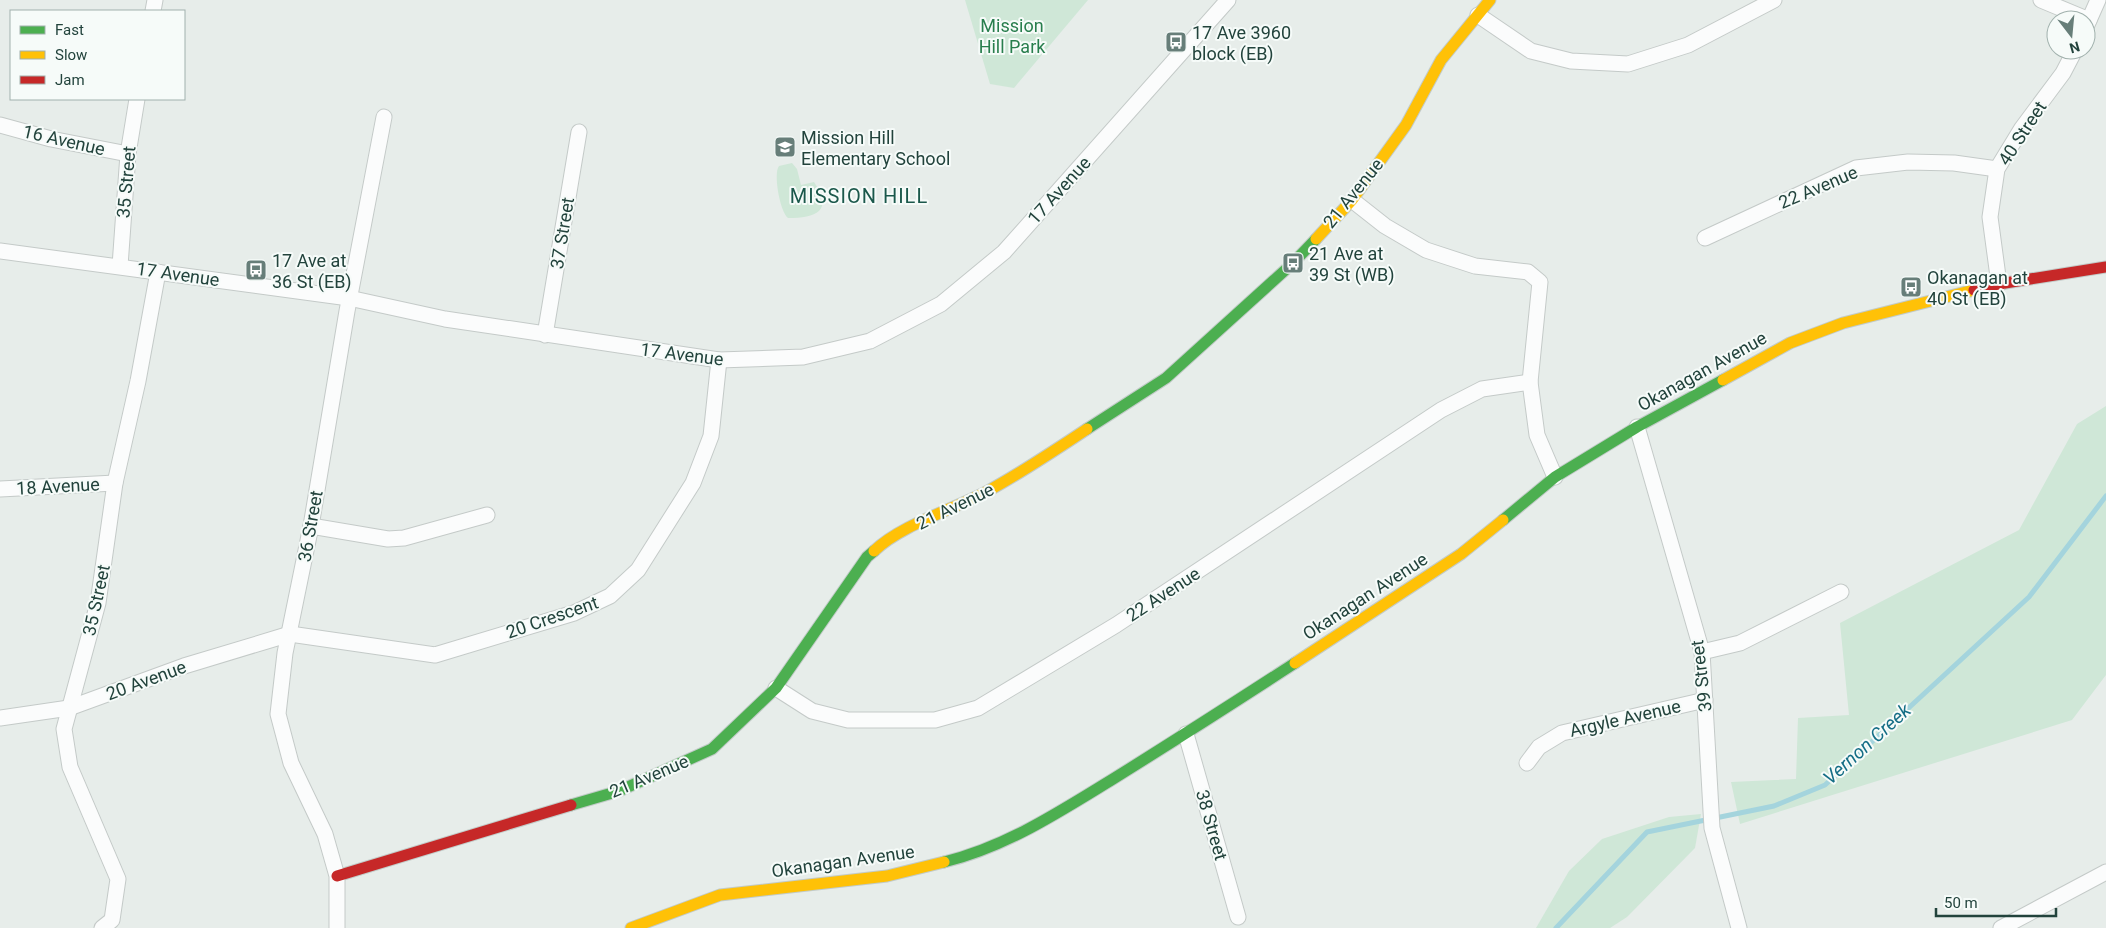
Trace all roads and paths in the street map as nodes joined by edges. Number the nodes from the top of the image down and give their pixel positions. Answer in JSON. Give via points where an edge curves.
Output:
{"nodes":[{"id":1,"x":1228,"y":0,"type":"edge"},
{"id":2,"x":1490,"y":0,"type":"edge"},
{"id":3,"x":1774,"y":0,"type":"edge"},
{"id":4,"x":2041,"y":0,"type":"edge"},
{"id":5,"x":2061,"y":10,"type":"edge"},
{"id":6,"x":1478,"y":15,"type":"junction"},
{"id":7,"x":2070,"y":60,"type":"edge"},
{"id":8,"x":137,"y":100,"type":"edge"},
{"id":9,"x":384,"y":117,"type":"dead end"},
{"id":10,"x":0,"y":125,"type":"edge"},
{"id":11,"x":579,"y":132,"type":"dead end"},
{"id":12,"x":128,"y":154,"type":"junction"},
{"id":13,"x":1997,"y":169,"type":"junction"},
{"id":14,"x":1352,"y":200,"type":"junction"},
{"id":15,"x":1705,"y":238,"type":"dead end"},
{"id":16,"x":0,"y":251,"type":"edge"},
{"id":17,"x":120,"y":266,"type":"junction"},
{"id":18,"x":2106,"y":268,"type":"edge"},
{"id":19,"x":158,"y":272,"type":"junction"},
{"id":20,"x":1999,"y":284,"type":"junction"},
{"id":21,"x":349,"y":298,"type":"junction"},
{"id":22,"x":545,"y":335,"type":"junction"},
{"id":23,"x":719,"y":360,"type":"junction"},
{"id":24,"x":1530,"y":382,"type":"junction"},
{"id":25,"x":1637,"y":428,"type":"junction"},
{"id":26,"x":1555,"y":477,"type":"junction"},
{"id":27,"x":115,"y":483,"type":"junction"},
{"id":28,"x":0,"y":489,"type":"edge"},
{"id":29,"x":487,"y":515,"type":"dead end"},
{"id":30,"x":311,"y":526,"type":"junction"},
{"id":31,"x":1841,"y":592,"type":"dead end"},
{"id":32,"x":290,"y":634,"type":"junction"},
{"id":33,"x":1702,"y":652,"type":"junction"},
{"id":34,"x":776,"y":688,"type":"junction"},
{"id":35,"x":1706,"y":700,"type":"junction"},
{"id":36,"x":69,"y":708,"type":"junction"},
{"id":37,"x":0,"y":718,"type":"edge"},
{"id":38,"x":1186,"y":734,"type":"junction"},
{"id":39,"x":1527,"y":763,"type":"dead end"},
{"id":40,"x":2106,"y":872,"type":"edge"},
{"id":41,"x":337,"y":876,"type":"junction"},
{"id":42,"x":1238,"y":917,"type":"dead end"},
{"id":43,"x":107,"y":924,"type":"edge"},
{"id":44,"x":337,"y":928,"type":"edge"},
{"id":45,"x":631,"y":928,"type":"edge"},
{"id":46,"x":1739,"y":928,"type":"edge"},
{"id":47,"x":2001,"y":928,"type":"edge"}],
"edges":[{"from":1,"to":23,"type":"street","name":"17 Avenue","via":[[1004,252],[942,304],[870,341],[803,357]]},
{"from":2,"to":6,"type":"street","name":"21 Avenue"},
{"from":3,"to":6,"type":"street","via":[[1688,45],[1628,64],[1571,62],[1531,51]]},
{"from":4,"to":5,"type":"street"},
{"from":6,"to":14,"type":"street","name":"21 Avenue","via":[[1440,60],[1406,125]]},
{"from":7,"to":13,"type":"street","name":"40 Street"},
{"from":8,"to":12,"type":"street","name":"35 Street"},
{"from":9,"to":21,"type":"street","name":"36 Street"},
{"from":10,"to":12,"type":"street","name":"16 Avenue"},
{"from":11,"to":22,"type":"street","name":"37 Street"},
{"from":12,"to":17,"type":"street","name":"35 Street"},
{"from":13,"to":15,"type":"street","name":"22 Avenue","via":[[1954,163],[1908,162],[1856,168]]},
{"from":13,"to":20,"type":"street","name":"40 Street","via":[[1990,218]]},
{"from":14,"to":24,"type":"street","via":[[1385,226],[1426,250],[1475,266],[1528,272],[1540,282]]},
{"from":14,"to":34,"type":"street","name":"21 Avenue","via":[[1293,264],[1166,378],[986,492],[881,544],[867,557]]},
{"from":16,"to":17,"type":"street","name":"17 Avenue"},
{"from":17,"to":19,"type":"street","name":"17 Avenue"},
{"from":18,"to":20,"type":"street","name":"Okanagan Avenue"},
{"from":19,"to":21,"type":"street","name":"17 Avenue"},
{"from":19,"to":27,"type":"street","name":"35 Street"},
{"from":20,"to":25,"type":"street","name":"Okanagan Avenue","via":[[1843,323],[1790,343]]},
{"from":21,"to":22,"type":"street","name":"17 Avenue","via":[[445,319]]},
{"from":21,"to":30,"type":"street","name":"36 Street"},
{"from":22,"to":23,"type":"street","name":"17 Avenue"},
{"from":23,"to":32,"type":"street","name":"20 Crescent","via":[[711,436],[693,483],[638,570],[610,596],[574,613],[435,655]]},
{"from":24,"to":26,"type":"street","via":[[1537,435]]},
{"from":24,"to":34,"type":"street","name":"22 Avenue","via":[[1482,390],[1441,410],[1116,625],[978,708],[936,720],[848,720],[812,711]]},
{"from":25,"to":26,"type":"street","name":"Okanagan Avenue"},
{"from":25,"to":33,"type":"street","name":"39 Street"},
{"from":26,"to":38,"type":"street","name":"Okanagan Avenue","via":[[1462,554]]},
{"from":27,"to":28,"type":"street","name":"18 Avenue"},
{"from":27,"to":36,"type":"street","name":"35 Street","via":[[98,603]]},
{"from":29,"to":30,"type":"street","via":[[404,538],[388,539]]},
{"from":30,"to":32,"type":"street","name":"36 Street"},
{"from":31,"to":33,"type":"street","via":[[1740,643]]},
{"from":32,"to":36,"type":"street","name":"20 Avenue","via":[[184,666]]},
{"from":32,"to":41,"type":"street","name":"36 Street","via":[[278,714],[291,763],[325,834]]},
{"from":33,"to":35,"type":"street","name":"39 Street"},
{"from":34,"to":41,"type":"street","name":"21 Avenue","via":[[712,749],[619,791]]},
{"from":35,"to":39,"type":"street","name":"Argyle Avenue","via":[[1562,732],[1539,747]]},
{"from":35,"to":46,"type":"street","name":"39 Street","via":[[1712,828]]},
{"from":36,"to":37,"type":"street","name":"20 Avenue"},
{"from":36,"to":43,"type":"street","name":"35 Street","via":[[64,729],[70,767],[118,879]]},
{"from":38,"to":42,"type":"street","name":"38 Street"},
{"from":38,"to":45,"type":"street","name":"Okanagan Avenue","via":[[1028,831],[964,857],[888,876],[720,895]]},
{"from":40,"to":47,"type":"street"},
{"from":41,"to":44,"type":"street","name":"36 Street"}]}
